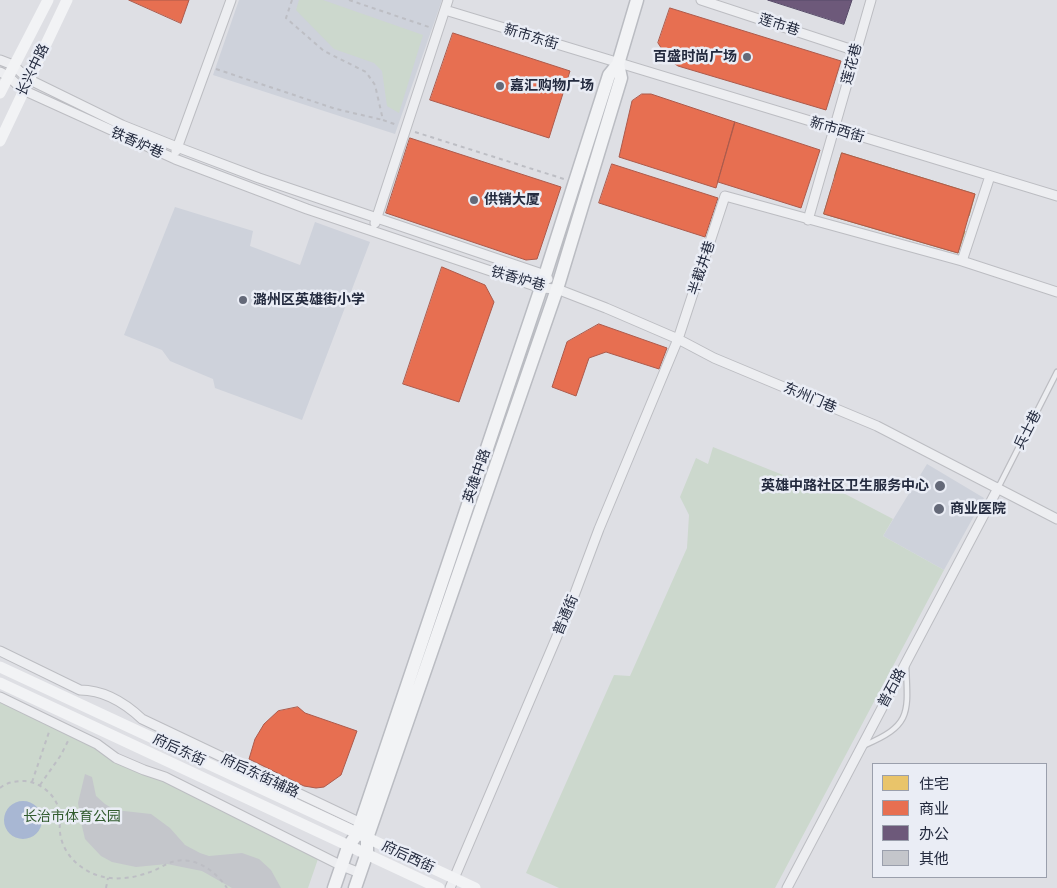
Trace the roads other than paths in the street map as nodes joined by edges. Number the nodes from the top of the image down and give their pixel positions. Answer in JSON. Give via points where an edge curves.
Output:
{"nodes":[{"id":1,"x":48,"y":0,"type":"edge"},
{"id":2,"x":67,"y":0,"type":"edge"},
{"id":3,"x":231,"y":0,"type":"edge"},
{"id":4,"x":448,"y":0,"type":"edge"},
{"id":5,"x":637,"y":0,"type":"edge"},
{"id":6,"x":701,"y":0,"type":"edge"},
{"id":7,"x":871,"y":0,"type":"edge"},
{"id":8,"x":445,"y":10,"type":"junction"},
{"id":9,"x":856,"y":51,"type":"junction"},
{"id":10,"x":0,"y":60,"type":"edge"},
{"id":11,"x":618,"y":64,"type":"junction"},
{"id":12,"x":7,"y":71,"type":"edge"},
{"id":13,"x":28,"y":79,"type":"junction"},
{"id":14,"x":23,"y":90,"type":"junction"},
{"id":15,"x":0,"y":93,"type":"edge"},
{"id":16,"x":835,"y":129,"type":"junction"},
{"id":17,"x":0,"y":141,"type":"edge"},
{"id":18,"x":177,"y":148,"type":"junction"},
{"id":19,"x":175,"y":159,"type":"junction"},
{"id":20,"x":990,"y":176,"type":"junction"},
{"id":21,"x":1057,"y":196,"type":"edge"},
{"id":22,"x":378,"y":219,"type":"junction"},
{"id":23,"x":808,"y":220,"type":"junction"},
{"id":24,"x":372,"y":230,"type":"junction"},
{"id":25,"x":962,"y":261,"type":"junction"},
{"id":26,"x":544,"y":275,"type":"junction"},
{"id":27,"x":541,"y":288,"type":"junction"},
{"id":28,"x":557,"y":289,"type":"junction"},
{"id":29,"x":1057,"y":292,"type":"edge"},
{"id":30,"x":678,"y":339,"type":"junction"},
{"id":31,"x":1057,"y":372,"type":"edge"},
{"id":32,"x":998,"y":488,"type":"junction"},
{"id":33,"x":1057,"y":519,"type":"edge"},
{"id":34,"x":0,"y":651,"type":"edge"},
{"id":35,"x":906,"y":662,"type":"junction"},
{"id":36,"x":0,"y":666,"type":"edge"},
{"id":37,"x":0,"y":683,"type":"edge"},
{"id":38,"x":0,"y":697,"type":"edge"},
{"id":39,"x":861,"y":747,"type":"junction"},
{"id":40,"x":362,"y":832,"type":"junction"},
{"id":41,"x":348,"y":847,"type":"junction"},
{"id":42,"x":367,"y":853,"type":"junction"},
{"id":43,"x":342,"y":866,"type":"junction"},
{"id":44,"x":360,"y":872,"type":"junction"},
{"id":45,"x":452,"y":883,"type":"edge"},
{"id":46,"x":334,"y":888,"type":"edge"},
{"id":47,"x":355,"y":888,"type":"edge"},
{"id":48,"x":439,"y":888,"type":"edge"},
{"id":49,"x":475,"y":888,"type":"edge"},
{"id":50,"x":787,"y":888,"type":"edge"}],
"edges":[{"from":1,"to":12,"type":"main road","name":"长兴中路"},
{"from":2,"to":13,"type":"main road","name":"长兴中路"},
{"from":3,"to":18,"type":"street"},
{"from":4,"to":8,"type":"street"},
{"from":5,"to":11,"type":"main road","name":"英雄中路"},
{"from":6,"to":9,"type":"street","name":"莲市巷"},
{"from":7,"to":9,"type":"street","name":"莲花巷"},
{"from":8,"to":11,"type":"street","name":"新市东街"},
{"from":8,"to":22,"type":"street"},
{"from":9,"to":16,"type":"street","name":"莲花巷"},
{"from":10,"to":12,"type":"street"},
{"from":11,"to":16,"type":"street","name":"新市西街"},
{"from":11,"to":26,"type":"main road","name":"英雄中路","via":[[609,75]]},
{"from":11,"to":28,"type":"main road","name":"英雄中路","via":[[621,78]]},
{"from":12,"to":13,"type":"street","name":"铁香炉巷"},
{"from":12,"to":14,"type":"street","name":"铁香炉巷"},
{"from":12,"to":15,"type":"main road","name":"长兴中路"},
{"from":13,"to":14,"type":"main road","name":"长兴中路"},
{"from":13,"to":18,"type":"street","name":"铁香炉巷"},
{"from":14,"to":17,"type":"main road","name":"长兴中路"},
{"from":14,"to":19,"type":"street","name":"铁香炉巷"},
{"from":16,"to":20,"type":"street","name":"新市西街"},
{"from":16,"to":23,"type":"street","name":"莲花巷"},
{"from":18,"to":19,"type":"street"},
{"from":18,"to":22,"type":"street","name":"铁香炉巷"},
{"from":19,"to":24,"type":"street","name":"铁香炉巷"},
{"from":20,"to":21,"type":"street","name":"新市西街"},
{"from":20,"to":25,"type":"street"},
{"from":22,"to":24,"type":"street"},
{"from":22,"to":26,"type":"street","name":"铁香炉巷"},
{"from":23,"to":25,"type":"street"},
{"from":23,"to":30,"type":"street","name":"半截井巷","via":[[725,196]]},
{"from":24,"to":27,"type":"street","name":"铁香炉巷"},
{"from":25,"to":29,"type":"street"},
{"from":26,"to":27,"type":"main road","name":"英雄中路"},
{"from":26,"to":28,"type":"street","name":"铁香炉巷"},
{"from":27,"to":28,"type":"street","name":"铁香炉巷"},
{"from":27,"to":40,"type":"main road","name":"英雄中路"},
{"from":28,"to":30,"type":"street","name":"东州门巷"},
{"from":28,"to":40,"type":"main road","name":"英雄中路"},
{"from":30,"to":32,"type":"street","name":"东州门巷","via":[[714,358],[877,426]]},
{"from":30,"to":45,"type":"street","name":"普通街","via":[[602,520],[572,601]]},
{"from":31,"to":32,"type":"lane","name":"兵士巷"},
{"from":32,"to":33,"type":"street","name":"东州门巷"},
{"from":32,"to":35,"type":"street","name":"普石路"},
{"from":34,"to":40,"type":"street","name":"府后东街辅路","via":[[80,690],[93,690],[128,706],[142,719]]},
{"from":35,"to":39,"type":"street","name":"普石路"},
{"from":35,"to":39,"type":"lane","via":[[908,702],[904,718],[889,734]]},
{"from":36,"to":40,"type":"main road","name":"府后东街"},
{"from":37,"to":41,"type":"main road","name":"府后东街"},
{"from":38,"to":43,"type":"street","via":[[97,744],[116,758],[165,777]]},
{"from":39,"to":50,"type":"street","name":"普石路"},
{"from":40,"to":41,"type":"main road","name":"英雄中路"},
{"from":40,"to":42,"type":"main road","name":"英雄中路"},
{"from":40,"to":45,"type":"main road","name":"府后西街"},
{"from":41,"to":42,"type":"main road","name":"府后东街"},
{"from":41,"to":43,"type":"main road","name":"英雄中路"},
{"from":42,"to":44,"type":"main road","name":"英雄中路"},
{"from":42,"to":48,"type":"main road","name":"府后西街"},
{"from":43,"to":44,"type":"street"},
{"from":43,"to":46,"type":"main road","name":"英雄中路"},
{"from":44,"to":47,"type":"main road","name":"英雄中路"},
{"from":45,"to":49,"type":"main road","name":"府后西街"}]}
